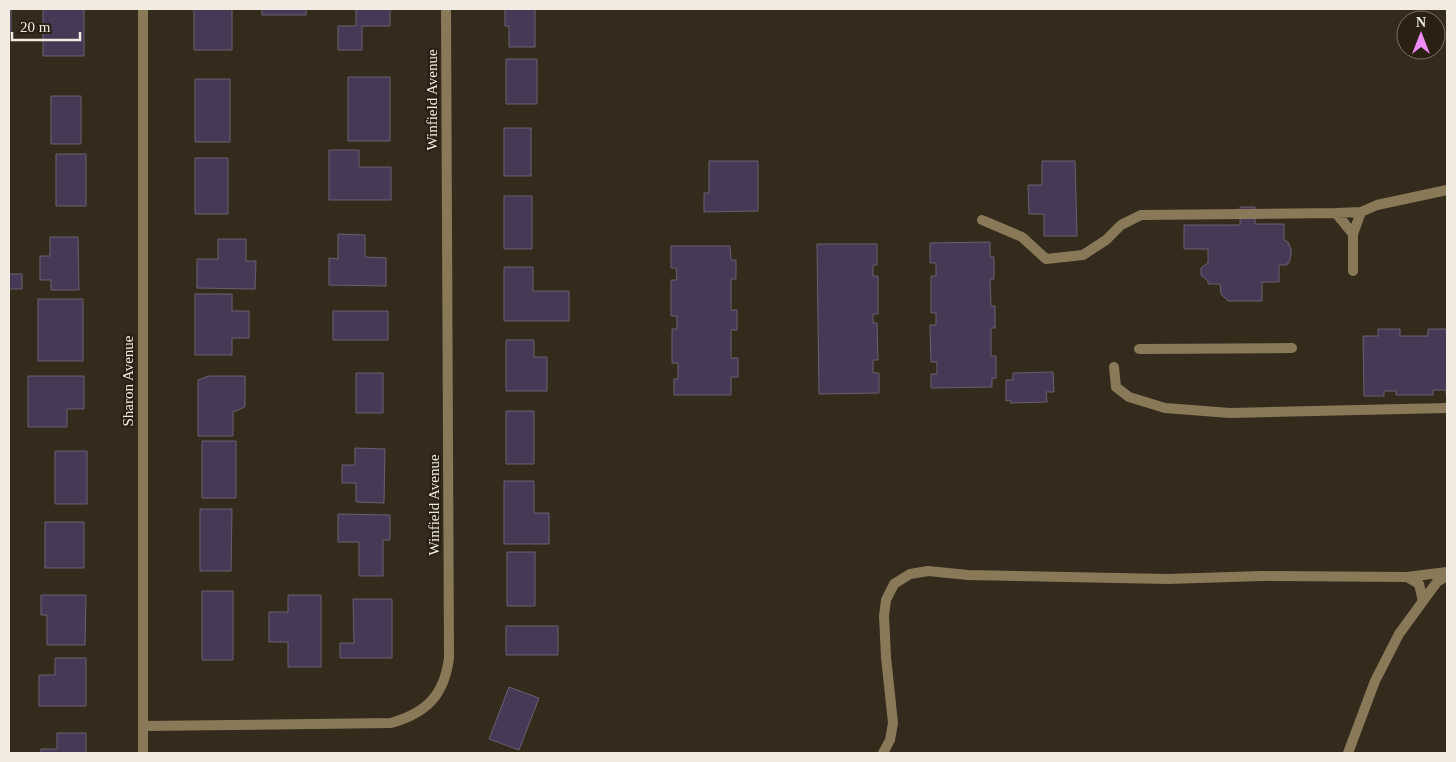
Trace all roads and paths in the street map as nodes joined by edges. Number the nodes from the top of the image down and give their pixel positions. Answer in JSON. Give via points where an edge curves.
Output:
{"nodes":[{"id":1,"x":143,"y":9,"type":"edge"},
{"id":2,"x":446,"y":9,"type":"edge"},
{"id":3,"x":1447,"y":190,"type":"edge"},
{"id":4,"x":1361,"y":212,"type":"junction"},
{"id":5,"x":1336,"y":213,"type":"junction"},
{"id":6,"x":982,"y":220,"type":"dead end"},
{"id":7,"x":1353,"y":234,"type":"junction"},
{"id":8,"x":1353,"y":271,"type":"dead end"},
{"id":9,"x":1292,"y":348,"type":"dead end"},
{"id":10,"x":1140,"y":350,"type":"dead end"},
{"id":11,"x":1114,"y":367,"type":"dead end"},
{"id":12,"x":1447,"y":408,"type":"edge"},
{"id":13,"x":1447,"y":572,"type":"edge"},
{"id":14,"x":1447,"y":576,"type":"edge"},
{"id":15,"x":1406,"y":577,"type":"junction"},
{"id":16,"x":1423,"y":601,"type":"junction"},
{"id":17,"x":143,"y":726,"type":"junction"},
{"id":18,"x":143,"y":753,"type":"edge"},
{"id":19,"x":883,"y":753,"type":"edge"},
{"id":20,"x":1348,"y":753,"type":"edge"}],
"edges":[{"from":1,"to":17,"type":"street","name":"Sharon Avenue"},
{"from":2,"to":17,"type":"street","name":"Winfield Avenue","via":[[449,658],[441,688],[428,705],[410,717],[391,723]]},
{"from":3,"to":4,"type":"street","via":[[1377,205]]},
{"from":4,"to":5,"type":"street"},
{"from":4,"to":7,"type":"street"},
{"from":5,"to":6,"type":"street","via":[[1141,215],[1121,225],[1106,240],[1083,254],[1046,259],[1022,237]]},
{"from":5,"to":7,"type":"street"},
{"from":7,"to":8,"type":"street"},
{"from":9,"to":10,"type":"street"},
{"from":11,"to":12,"type":"street","via":[[1116,387],[1128,397],[1165,408],[1230,413]]},
{"from":13,"to":15,"type":"street"},
{"from":14,"to":16,"type":"street","via":[[1437,582]]},
{"from":15,"to":16,"type":"street","via":[[1419,584]]},
{"from":15,"to":19,"type":"street","via":[[1168,579],[968,575],[928,571],[910,574],[894,584],[886,600],[886,657],[893,723],[890,740]]},
{"from":16,"to":20,"type":"street","via":[[1398,634],[1375,681]]},
{"from":17,"to":18,"type":"street","name":"Sharon Avenue"}]}
